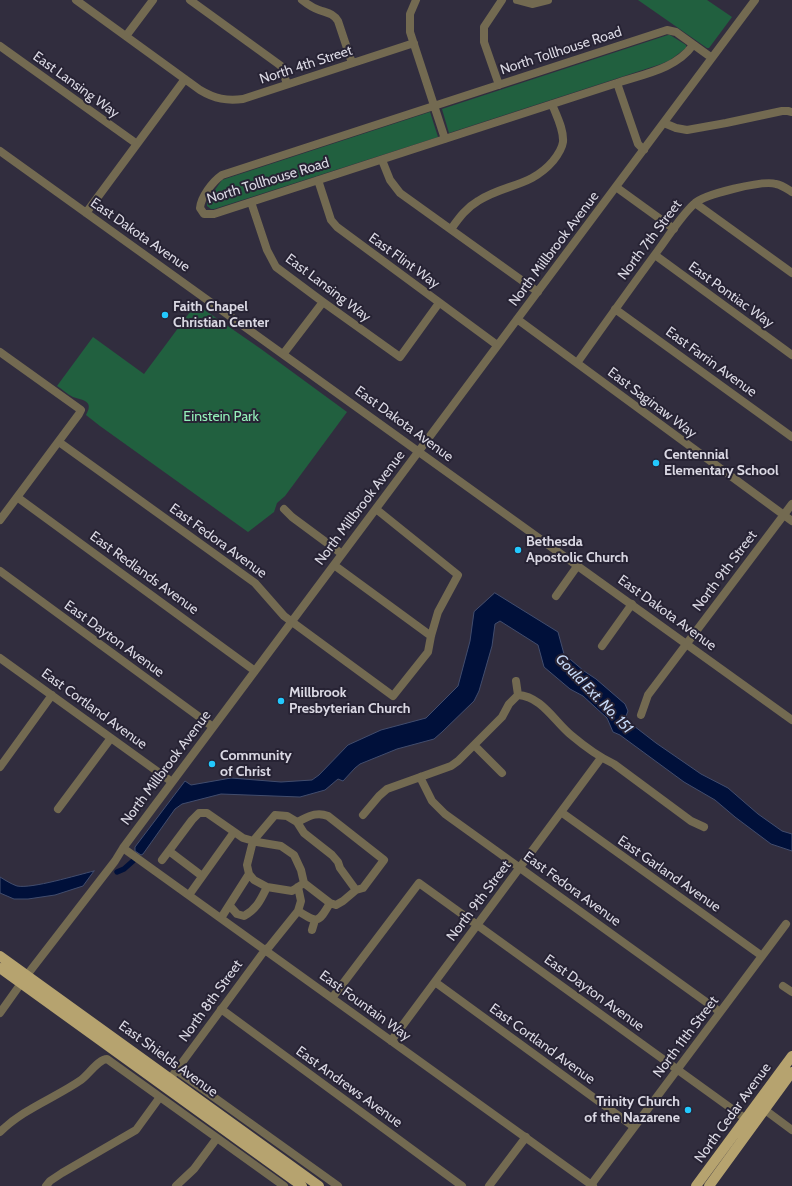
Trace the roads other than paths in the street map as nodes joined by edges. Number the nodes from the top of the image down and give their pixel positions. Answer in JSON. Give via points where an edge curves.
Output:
{"nodes":[{"id":1,"x":76,"y":0,"type":"edge"},
{"id":2,"x":153,"y":0,"type":"edge"},
{"id":3,"x":190,"y":0,"type":"edge"},
{"id":4,"x":302,"y":0,"type":"edge"},
{"id":5,"x":416,"y":0,"type":"edge"},
{"id":6,"x":502,"y":0,"type":"edge"},
{"id":7,"x":517,"y":0,"type":"edge"},
{"id":8,"x":548,"y":0,"type":"edge"},
{"id":9,"x":755,"y":0,"type":"edge"},
{"id":10,"x":126,"y":36,"type":"junction"},
{"id":11,"x":414,"y":43,"type":"junction"},
{"id":12,"x":693,"y":45,"type":"junction"},
{"id":13,"x":0,"y":46,"type":"edge"},
{"id":14,"x":712,"y":58,"type":"junction"},
{"id":15,"x":352,"y":63,"type":"junction"},
{"id":16,"x":185,"y":79,"type":"junction"},
{"id":17,"x":617,"y":83,"type":"junction"},
{"id":18,"x":287,"y":84,"type":"junction"},
{"id":19,"x":499,"y":85,"type":"junction"},
{"id":20,"x":552,"y":104,"type":"junction"},
{"id":21,"x":435,"y":107,"type":"junction"},
{"id":22,"x":792,"y":112,"type":"edge"},
{"id":23,"x":664,"y":122,"type":"junction"},
{"id":24,"x":445,"y":138,"type":"junction"},
{"id":25,"x":137,"y":144,"type":"junction"},
{"id":26,"x":644,"y":150,"type":"junction"},
{"id":27,"x":0,"y":151,"type":"edge"},
{"id":28,"x":382,"y":160,"type":"junction"},
{"id":29,"x":318,"y":180,"type":"junction"},
{"id":30,"x":616,"y":187,"type":"junction"},
{"id":31,"x":792,"y":192,"type":"edge"},
{"id":32,"x":251,"y":202,"type":"junction"},
{"id":33,"x":695,"y":203,"type":"junction"},
{"id":34,"x":86,"y":213,"type":"junction"},
{"id":35,"x":451,"y":229,"type":"junction"},
{"id":36,"x":674,"y":229,"type":"junction"},
{"id":37,"x":655,"y":255,"type":"junction"},
{"id":38,"x":792,"y":273,"type":"edge"},
{"id":39,"x":538,"y":292,"type":"junction"},
{"id":40,"x":323,"y":302,"type":"junction"},
{"id":41,"x":439,"y":303,"type":"junction"},
{"id":42,"x":615,"y":309,"type":"junction"},
{"id":43,"x":517,"y":319,"type":"junction"},
{"id":44,"x":498,"y":345,"type":"junction"},
{"id":45,"x":0,"y":352,"type":"edge"},
{"id":46,"x":284,"y":353,"type":"junction"},
{"id":47,"x":792,"y":355,"type":"edge"},
{"id":48,"x":577,"y":363,"type":"junction"},
{"id":49,"x":792,"y":437,"type":"edge"},
{"id":50,"x":59,"y":442,"type":"junction"},
{"id":51,"x":419,"y":452,"type":"junction"},
{"id":52,"x":17,"y":497,"type":"junction"},
{"id":53,"x":792,"y":504,"type":"edge"},
{"id":54,"x":284,"y":509,"type":"dead end"},
{"id":55,"x":376,"y":509,"type":"junction"},
{"id":56,"x":784,"y":515,"type":"junction"},
{"id":57,"x":0,"y":520,"type":"edge"},
{"id":58,"x":792,"y":521,"type":"edge"},
{"id":59,"x":342,"y":554,"type":"junction"},
{"id":60,"x":334,"y":565,"type":"junction"},
{"id":61,"x":578,"y":565,"type":"junction"},
{"id":62,"x":0,"y":571,"type":"edge"},
{"id":63,"x":556,"y":596,"type":"dead end"},
{"id":64,"x":632,"y":604,"type":"junction"},
{"id":65,"x":292,"y":621,"type":"junction"},
{"id":66,"x":431,"y":636,"type":"junction"},
{"id":67,"x":687,"y":644,"type":"junction"},
{"id":68,"x":602,"y":646,"type":"dead end"},
{"id":69,"x":0,"y":658,"type":"edge"},
{"id":70,"x":255,"y":671,"type":"junction"},
{"id":71,"x":516,"y":681,"type":"dead end"},
{"id":72,"x":52,"y":695,"type":"junction"},
{"id":73,"x":518,"y":695,"type":"junction"},
{"id":74,"x":640,"y":715,"type":"dead end"},
{"id":75,"x":792,"y":720,"type":"edge"},
{"id":76,"x":213,"y":727,"type":"junction"},
{"id":77,"x":111,"y":738,"type":"junction"},
{"id":78,"x":474,"y":745,"type":"junction"},
{"id":79,"x":601,"y":758,"type":"junction"},
{"id":80,"x":0,"y":767,"type":"edge"},
{"id":81,"x":502,"y":772,"type":"dead end"},
{"id":82,"x":420,"y":777,"type":"junction"},
{"id":83,"x":172,"y":782,"type":"junction"},
{"id":84,"x":58,"y":809,"type":"dead end"},
{"id":85,"x":561,"y":812,"type":"junction"},
{"id":86,"x":363,"y":815,"type":"dead end"},
{"id":87,"x":297,"y":822,"type":"junction"},
{"id":88,"x":704,"y":827,"type":"dead end"},
{"id":89,"x":234,"y":832,"type":"junction"},
{"id":90,"x":253,"y":841,"type":"junction"},
{"id":91,"x":123,"y":848,"type":"junction"},
{"id":92,"x":169,"y":851,"type":"junction"},
{"id":93,"x":162,"y":860,"type":"dead end"},
{"id":94,"x":520,"y":868,"type":"junction"},
{"id":95,"x":249,"y":874,"type":"junction"},
{"id":96,"x":202,"y":876,"type":"junction"},
{"id":97,"x":301,"y":885,"type":"junction"},
{"id":98,"x":267,"y":887,"type":"junction"},
{"id":99,"x":356,"y":890,"type":"junction"},
{"id":100,"x":189,"y":895,"type":"junction"},
{"id":101,"x":330,"y":903,"type":"junction"},
{"id":102,"x":230,"y":906,"type":"junction"},
{"id":103,"x":298,"y":911,"type":"junction"},
{"id":104,"x":221,"y":918,"type":"junction"},
{"id":105,"x":315,"y":920,"type":"junction"},
{"id":106,"x":786,"y":924,"type":"dead end"},
{"id":107,"x":477,"y":925,"type":"junction"},
{"id":108,"x":312,"y":930,"type":"dead end"},
{"id":109,"x":265,"y":950,"type":"junction"},
{"id":110,"x":0,"y":956,"type":"edge"},
{"id":111,"x":762,"y":956,"type":"junction"},
{"id":112,"x":0,"y":968,"type":"edge"},
{"id":113,"x":24,"y":979,"type":"junction"},
{"id":114,"x":434,"y":982,"type":"junction"},
{"id":115,"x":783,"y":986,"type":"dead end"},
{"id":116,"x":792,"y":992,"type":"edge"},
{"id":117,"x":332,"y":998,"type":"junction"},
{"id":118,"x":221,"y":1009,"type":"junction"},
{"id":119,"x":720,"y":1012,"type":"junction"},
{"id":120,"x":0,"y":1013,"type":"edge"},
{"id":121,"x":391,"y":1041,"type":"junction"},
{"id":122,"x":792,"y":1056,"type":"edge"},
{"id":123,"x":678,"y":1069,"type":"junction"},
{"id":124,"x":792,"y":1072,"type":"edge"},
{"id":125,"x":170,"y":1078,"type":"junction"},
{"id":126,"x":160,"y":1097,"type":"junction"},
{"id":127,"x":761,"y":1107,"type":"junction"},
{"id":128,"x":750,"y":1121,"type":"junction"},
{"id":129,"x":634,"y":1127,"type":"junction"},
{"id":130,"x":792,"y":1130,"type":"edge"},
{"id":131,"x":0,"y":1132,"type":"edge"},
{"id":132,"x":526,"y":1137,"type":"junction"},
{"id":133,"x":217,"y":1138,"type":"junction"},
{"id":134,"x":283,"y":1166,"type":"junction"},
{"id":135,"x":274,"y":1178,"type":"junction"},
{"id":136,"x":592,"y":1185,"type":"edge"},
{"id":137,"x":46,"y":1186,"type":"edge"},
{"id":138,"x":176,"y":1186,"type":"edge"},
{"id":139,"x":268,"y":1186,"type":"edge"},
{"id":140,"x":284,"y":1186,"type":"edge"},
{"id":141,"x":302,"y":1186,"type":"edge"},
{"id":142,"x":320,"y":1186,"type":"edge"},
{"id":143,"x":338,"y":1186,"type":"edge"},
{"id":144,"x":462,"y":1186,"type":"edge"},
{"id":145,"x":489,"y":1186,"type":"edge"},
{"id":146,"x":696,"y":1186,"type":"edge"},
{"id":147,"x":708,"y":1186,"type":"edge"}],
"edges":[{"from":1,"to":10,"type":"street"},
{"from":2,"to":10,"type":"street"},
{"from":3,"to":18,"type":"street","via":[[277,62]]},
{"from":4,"to":15,"type":"street","via":[[335,17]]},
{"from":5,"to":11,"type":"street","via":[[409,20]]},
{"from":6,"to":19,"type":"street","via":[[484,27],[484,42]]},
{"from":7,"to":8,"type":"street","via":[[532,4]]},
{"from":9,"to":14,"type":"street","name":"North Millbrook Avenue"},
{"from":10,"to":16,"type":"street"},
{"from":11,"to":15,"type":"street","name":"North 4th Street"},
{"from":11,"to":21,"type":"street"},
{"from":12,"to":14,"type":"street","name":"North Tollhouse Road"},
{"from":12,"to":17,"type":"street","name":"North Tollhouse Road","via":[[679,60],[669,66]]},
{"from":12,"to":19,"type":"street","name":"North Tollhouse Road","via":[[676,32],[668,30]]},
{"from":13,"to":25,"type":"street","name":"East Lansing Way"},
{"from":14,"to":23,"type":"street","name":"North Millbrook Avenue"},
{"from":15,"to":18,"type":"street","name":"North 4th Street"},
{"from":16,"to":18,"type":"street","name":"North 4th Street","via":[[221,100],[243,99]]},
{"from":16,"to":25,"type":"street"},
{"from":17,"to":20,"type":"street","name":"North Tollhouse Road"},
{"from":17,"to":26,"type":"street","via":[[638,144]]},
{"from":19,"to":21,"type":"street","name":"North Tollhouse Road"},
{"from":20,"to":24,"type":"street","name":"North Tollhouse Road"},
{"from":20,"to":35,"type":"street","via":[[562,132],[563,143],[560,152],[549,166],[520,187],[478,200],[462,214]]},
{"from":21,"to":24,"type":"street"},
{"from":21,"to":32,"type":"street","name":"North Tollhouse Road","via":[[222,175],[217,178],[202,200],[200,208],[204,214],[209,215]]},
{"from":22,"to":23,"type":"street","via":[[782,111],[687,130]]},
{"from":23,"to":26,"type":"street","name":"North Millbrook Avenue"},
{"from":24,"to":28,"type":"street","name":"North Tollhouse Road"},
{"from":25,"to":34,"type":"street"},
{"from":26,"to":30,"type":"street","name":"North Millbrook Avenue"},
{"from":27,"to":34,"type":"street","name":"East Dakota Avenue"},
{"from":28,"to":29,"type":"street","name":"North Tollhouse Road"},
{"from":28,"to":35,"type":"street","via":[[394,187]]},
{"from":29,"to":32,"type":"street","name":"North Tollhouse Road"},
{"from":29,"to":41,"type":"street","name":"East Flint Way","via":[[331,220],[336,227]]},
{"from":30,"to":36,"type":"street"},
{"from":30,"to":39,"type":"street","name":"North Millbrook Avenue"},
{"from":31,"to":33,"type":"street","name":"North 7th Street","via":[[776,184],[764,184],[716,193]]},
{"from":32,"to":40,"type":"street","name":"East Lansing Way","via":[[267,250],[276,267]]},
{"from":33,"to":36,"type":"street","name":"North 7th Street"},
{"from":33,"to":38,"type":"street"},
{"from":34,"to":46,"type":"street","name":"East Dakota Avenue"},
{"from":35,"to":39,"type":"street"},
{"from":36,"to":37,"type":"street","name":"North 7th Street"},
{"from":37,"to":42,"type":"street","name":"North 7th Street"},
{"from":37,"to":47,"type":"street","name":"East Pontiac Way"},
{"from":39,"to":43,"type":"street","name":"North Millbrook Avenue"},
{"from":40,"to":41,"type":"street","name":"East Lansing Way","via":[[400,357]]},
{"from":40,"to":46,"type":"street"},
{"from":41,"to":44,"type":"street","name":"East Flint Way"},
{"from":42,"to":48,"type":"street","name":"North 7th Street"},
{"from":42,"to":49,"type":"street","name":"East Farrin Avenue"},
{"from":43,"to":44,"type":"street","name":"North Millbrook Avenue"},
{"from":43,"to":48,"type":"street","name":"East Saginaw Way"},
{"from":44,"to":51,"type":"street","name":"North Millbrook Avenue"},
{"from":45,"to":50,"type":"street","via":[[81,410]]},
{"from":46,"to":51,"type":"street","name":"East Dakota Avenue"},
{"from":48,"to":56,"type":"street","name":"East Saginaw Way"},
{"from":50,"to":52,"type":"street"},
{"from":50,"to":65,"type":"street","name":"East Fedora Avenue","via":[[255,583],[275,607]]},
{"from":51,"to":55,"type":"street","name":"North Millbrook Avenue"},
{"from":51,"to":61,"type":"street","name":"East Dakota Avenue"},
{"from":52,"to":57,"type":"street"},
{"from":52,"to":70,"type":"street","name":"East Redlands Avenue"},
{"from":53,"to":56,"type":"street","name":"North 9th Street"},
{"from":54,"to":59,"type":"street"},
{"from":55,"to":59,"type":"street","name":"North Millbrook Avenue"},
{"from":55,"to":66,"type":"street","via":[[458,575],[438,612]]},
{"from":56,"to":58,"type":"street","name":"East Saginaw Way"},
{"from":56,"to":67,"type":"street","name":"North 9th Street"},
{"from":59,"to":60,"type":"street","name":"North Millbrook Avenue"},
{"from":60,"to":65,"type":"street","name":"North Millbrook Avenue"},
{"from":60,"to":66,"type":"street"},
{"from":61,"to":63,"type":"street"},
{"from":61,"to":64,"type":"street","name":"East Dakota Avenue"},
{"from":62,"to":76,"type":"street","name":"East Dayton Avenue"},
{"from":64,"to":67,"type":"street","name":"East Dakota Avenue"},
{"from":64,"to":68,"type":"street"},
{"from":65,"to":66,"type":"street","name":"East Fedora Avenue","via":[[393,696],[428,652]]},
{"from":65,"to":70,"type":"street","name":"North Millbrook Avenue"},
{"from":67,"to":74,"type":"street","name":"North 9th Street","via":[[648,695]]},
{"from":67,"to":75,"type":"street","name":"East Dakota Avenue"},
{"from":69,"to":72,"type":"street","name":"East Cortland Avenue"},
{"from":70,"to":76,"type":"street","name":"North Millbrook Avenue"},
{"from":71,"to":73,"type":"street"},
{"from":72,"to":77,"type":"street","name":"East Cortland Avenue"},
{"from":72,"to":80,"type":"street"},
{"from":73,"to":78,"type":"street","via":[[502,717]]},
{"from":73,"to":79,"type":"street","via":[[524,695],[547,710],[570,734]]},
{"from":76,"to":83,"type":"street","name":"North Millbrook Avenue"},
{"from":77,"to":83,"type":"street","name":"East Cortland Avenue"},
{"from":77,"to":84,"type":"street"},
{"from":78,"to":81,"type":"street"},
{"from":78,"to":82,"type":"street","via":[[451,766]]},
{"from":79,"to":85,"type":"street","name":"North 9th Street"},
{"from":79,"to":88,"type":"street","via":[[614,764],[691,821]]},
{"from":82,"to":86,"type":"street","via":[[387,789]]},
{"from":82,"to":94,"type":"street","name":"East Fedora Avenue","via":[[438,807]]},
{"from":83,"to":91,"type":"street","name":"North Millbrook Avenue"},
{"from":85,"to":94,"type":"street","name":"North 9th Street"},
{"from":85,"to":111,"type":"street","name":"East Garland Avenue"},
{"from":87,"to":90,"type":"street","via":[[288,816],[275,815]]},
{"from":87,"to":99,"type":"street","via":[[304,833],[332,854]]},
{"from":87,"to":99,"type":"street","via":[[314,814],[328,816],[384,860],[368,882]]},
{"from":89,"to":90,"type":"street"},
{"from":89,"to":92,"type":"street","via":[[206,813],[199,813]]},
{"from":89,"to":96,"type":"street"},
{"from":90,"to":95,"type":"street","via":[[247,865]]},
{"from":90,"to":97,"type":"street","via":[[281,846],[294,855],[301,870]]},
{"from":91,"to":100,"type":"street","name":"East Fountain Way"},
{"from":91,"to":113,"type":"street","name":"North Millbrook Avenue"},
{"from":92,"to":93,"type":"street"},
{"from":92,"to":96,"type":"street"},
{"from":94,"to":107,"type":"street","name":"North 9th Street"},
{"from":94,"to":119,"type":"street","name":"East Fedora Avenue"},
{"from":95,"to":98,"type":"street"},
{"from":95,"to":102,"type":"street"},
{"from":96,"to":100,"type":"street"},
{"from":97,"to":98,"type":"street","via":[[292,891]]},
{"from":97,"to":101,"type":"street"},
{"from":97,"to":103,"type":"street"},
{"from":98,"to":102,"type":"street","via":[[260,902],[244,916]]},
{"from":99,"to":101,"type":"street","via":[[336,905]]},
{"from":100,"to":104,"type":"street","name":"East Fountain Way"},
{"from":101,"to":105,"type":"street","via":[[322,916]]},
{"from":102,"to":104,"type":"street"},
{"from":103,"to":105,"type":"street"},
{"from":103,"to":109,"type":"street","name":"North 8th Street"},
{"from":104,"to":109,"type":"street","name":"East Fountain Way"},
{"from":105,"to":108,"type":"street"},
{"from":106,"to":111,"type":"street","name":"North 11th Street"},
{"from":107,"to":114,"type":"street","name":"North 9th Street"},
{"from":107,"to":117,"type":"street","name":"East Dayton Avenue","via":[[419,883]]},
{"from":107,"to":123,"type":"street","name":"East Dayton Avenue"},
{"from":109,"to":117,"type":"street","name":"East Fountain Way"},
{"from":109,"to":118,"type":"street","name":"North 8th Street"},
{"from":110,"to":113,"type":"main road","name":"East Shields Avenue"},
{"from":111,"to":119,"type":"street","name":"North 11th Street"},
{"from":112,"to":113,"type":"main road","name":"East Shields Avenue"},
{"from":113,"to":120,"type":"street","name":"North Millbrook Avenue"},
{"from":113,"to":125,"type":"main road","name":"East Shields Avenue"},
{"from":114,"to":121,"type":"street","name":"North 9th Street"},
{"from":114,"to":129,"type":"street","name":"East Cortland Avenue"},
{"from":115,"to":116,"type":"street"},
{"from":117,"to":121,"type":"street","name":"East Fountain Way"},
{"from":118,"to":125,"type":"street","name":"North 8th Street"},
{"from":118,"to":144,"type":"street","name":"East Andrews Avenue"},
{"from":119,"to":123,"type":"street","name":"North 11th Street"},
{"from":121,"to":132,"type":"street","name":"East Fountain Way"},
{"from":122,"to":127,"type":"main road","name":"North Cedar Avenue"},
{"from":123,"to":128,"type":"street","name":"East Dayton Avenue"},
{"from":123,"to":129,"type":"street","name":"North 11th Street"},
{"from":124,"to":127,"type":"main road","name":"North Cedar Avenue"},
{"from":125,"to":134,"type":"main road","name":"East Shields Avenue"},
{"from":125,"to":143,"type":"street"},
{"from":126,"to":131,"type":"street","via":[[104,1059],[83,1078],[12,1120]]},
{"from":126,"to":133,"type":"street"},
{"from":126,"to":137,"type":"street","via":[[136,1130],[62,1173]]},
{"from":127,"to":128,"type":"main road","name":"North Cedar Avenue"},
{"from":127,"to":130,"type":"street"},
{"from":128,"to":146,"type":"main road","name":"North Cedar Avenue"},
{"from":128,"to":147,"type":"main road","name":"North Cedar Avenue"},
{"from":129,"to":136,"type":"street","name":"North 11th Street"},
{"from":132,"to":136,"type":"street","name":"East Fountain Way"},
{"from":132,"to":145,"type":"street"},
{"from":133,"to":135,"type":"street"},
{"from":133,"to":138,"type":"street","via":[[194,1169]]},
{"from":134,"to":135,"type":"street"},
{"from":134,"to":141,"type":"main road","name":"East Shields Avenue"},
{"from":134,"to":142,"type":"main road","name":"East Shields Avenue"},
{"from":135,"to":139,"type":"street"},
{"from":135,"to":140,"type":"street"}]}
